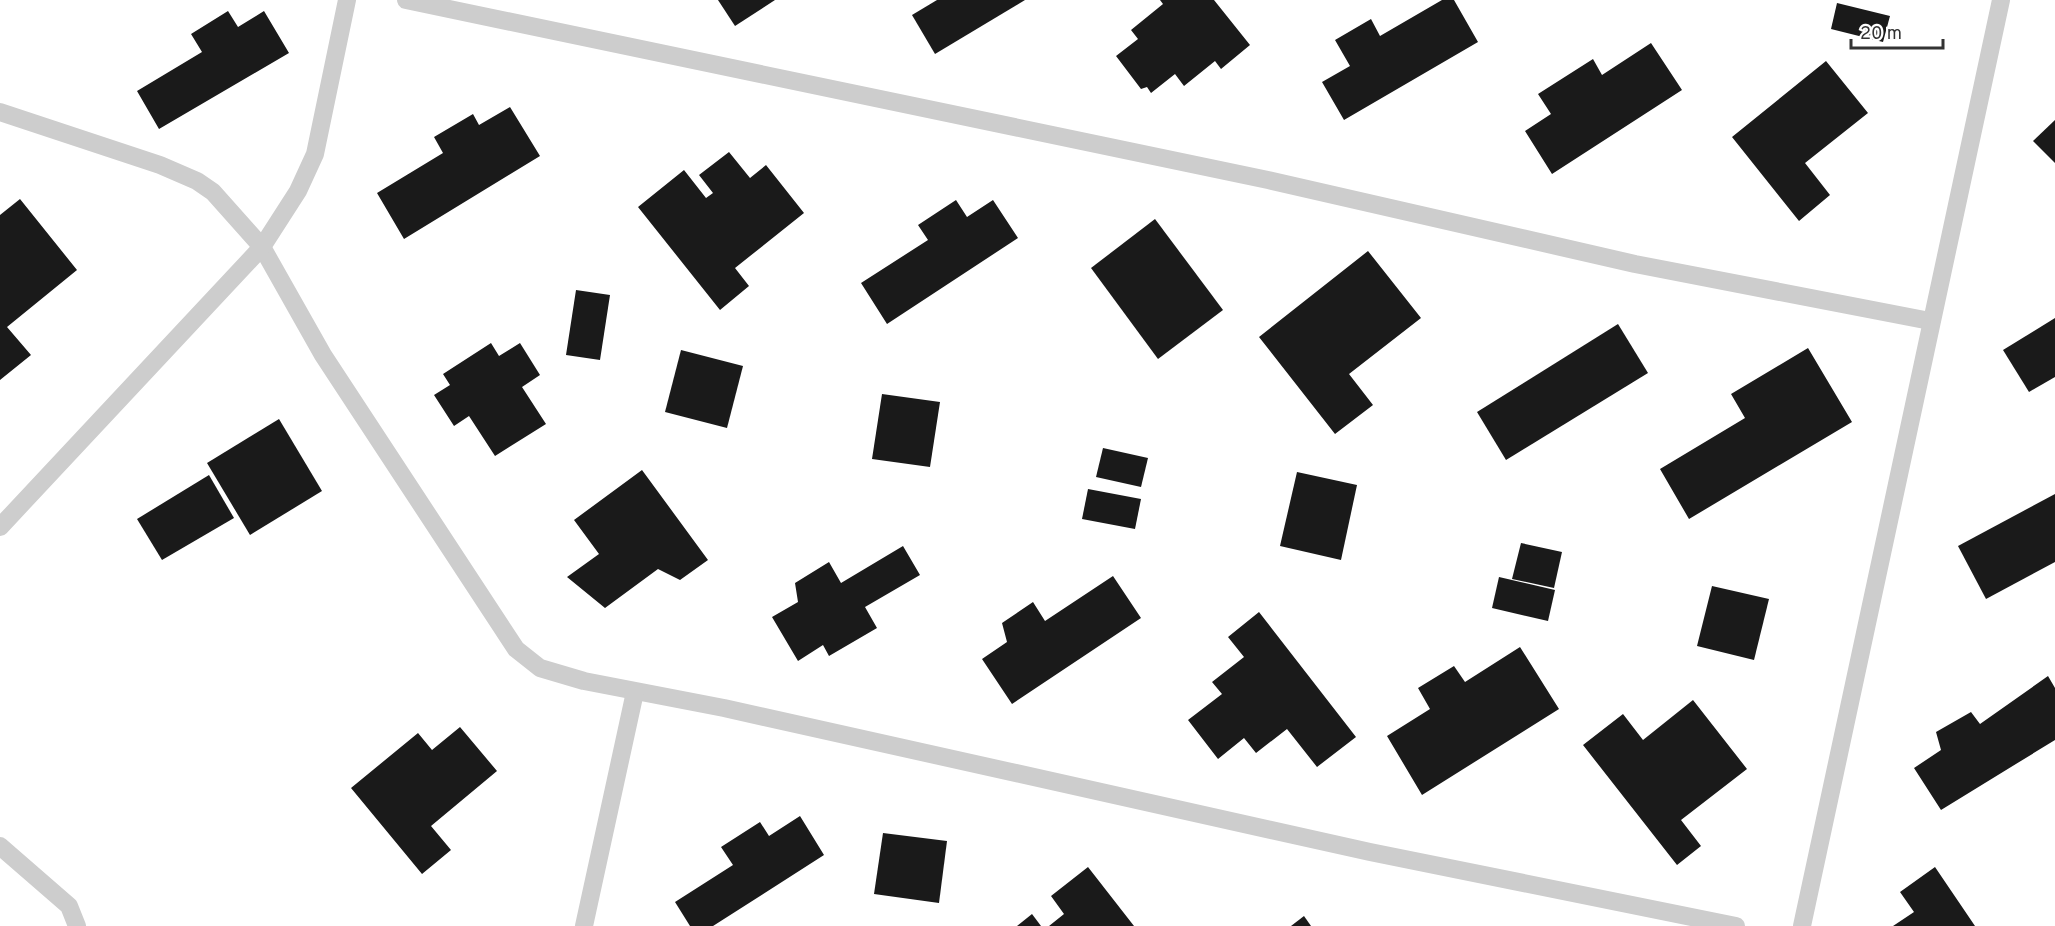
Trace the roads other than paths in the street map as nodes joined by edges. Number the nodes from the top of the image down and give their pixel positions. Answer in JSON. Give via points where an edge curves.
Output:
{"nodes":[{"id":1,"x":346,"y":0,"type":"edge"},
{"id":2,"x":406,"y":0,"type":"edge"},
{"id":3,"x":2001,"y":0,"type":"edge"},
{"id":4,"x":0,"y":112,"type":"edge"},
{"id":5,"x":262,"y":247,"type":"junction"},
{"id":6,"x":1930,"y":321,"type":"junction"},
{"id":7,"x":0,"y":527,"type":"edge"},
{"id":8,"x":634,"y":692,"type":"junction"},
{"id":9,"x":0,"y":846,"type":"edge"},
{"id":10,"x":77,"y":926,"type":"edge"},
{"id":11,"x":584,"y":926,"type":"edge"},
{"id":12,"x":1736,"y":926,"type":"edge"},
{"id":13,"x":1802,"y":926,"type":"edge"}],
"edges":[{"from":1,"to":5,"type":"lane","via":[[315,154],[303,183]]},
{"from":2,"to":6,"type":"lane","via":[[1256,178],[1635,264]]},
{"from":3,"to":6,"type":"lane"},
{"from":4,"to":5,"type":"lane","via":[[197,181],[213,192]]},
{"from":5,"to":7,"type":"lane"},
{"from":5,"to":8,"type":"lane","via":[[323,355],[516,650],[540,668]]},
{"from":6,"to":13,"type":"lane"},
{"from":8,"to":11,"type":"lane"},
{"from":8,"to":12,"type":"lane","via":[[724,708],[1370,852]]},
{"from":9,"to":10,"type":"lane","via":[[69,906]]}]}
